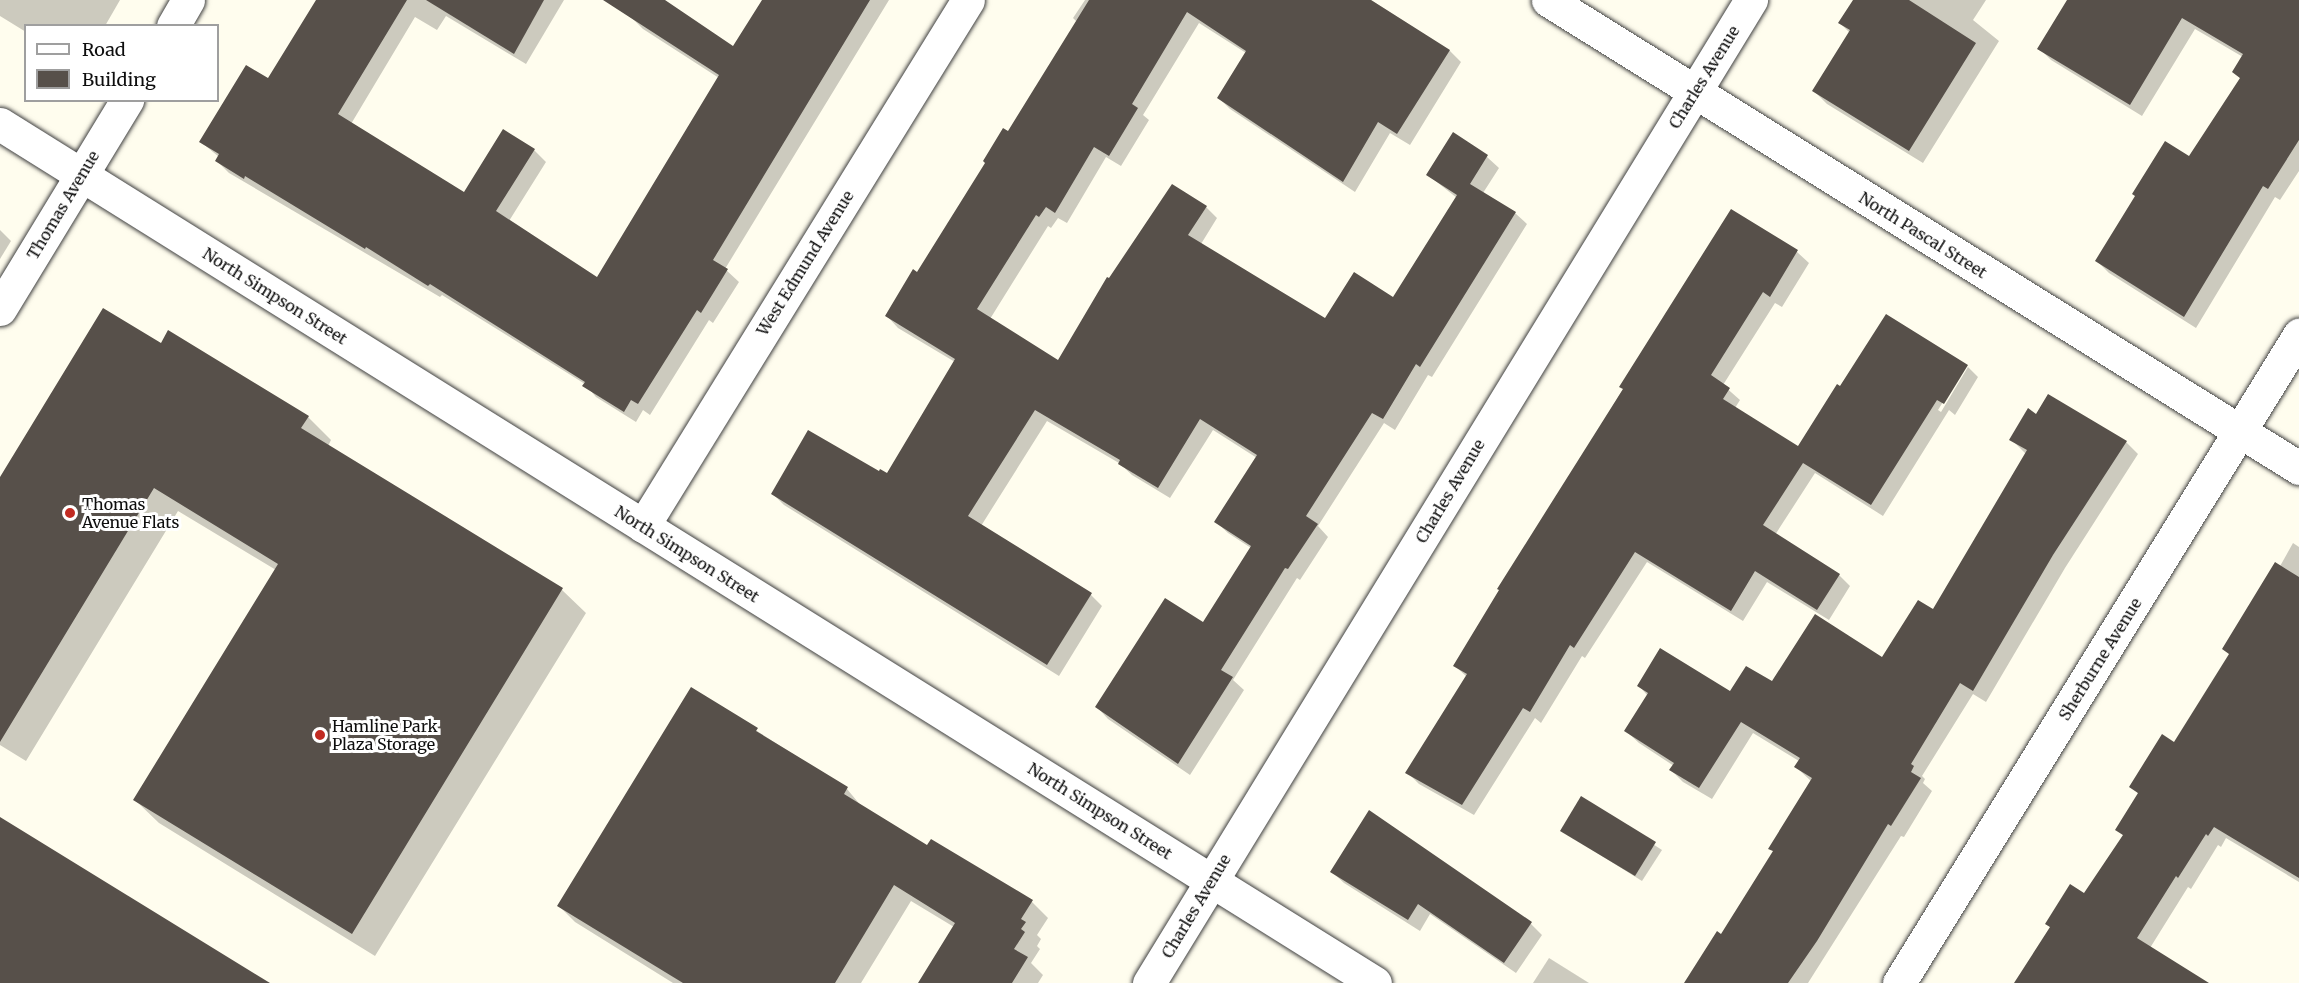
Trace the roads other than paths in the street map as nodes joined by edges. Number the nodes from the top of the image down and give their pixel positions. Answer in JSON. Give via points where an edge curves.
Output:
{"nodes":[{"id":1,"x":188,"y":0,"type":"edge"},
{"id":2,"x":968,"y":0,"type":"edge"},
{"id":3,"x":1548,"y":0,"type":"edge"},
{"id":4,"x":1751,"y":0,"type":"edge"},
{"id":5,"x":174,"y":24,"type":"edge"},
{"id":6,"x":1695,"y":91,"type":"junction"},
{"id":7,"x":126,"y":102,"type":"edge"},
{"id":8,"x":0,"y":124,"type":"edge"},
{"id":9,"x":82,"y":175,"type":"junction"},
{"id":10,"x":0,"y":309,"type":"edge"},
{"id":11,"x":2299,"y":335,"type":"edge"},
{"id":12,"x":2241,"y":432,"type":"junction"},
{"id":13,"x":2299,"y":468,"type":"edge"},
{"id":14,"x":643,"y":526,"type":"junction"},
{"id":15,"x":1211,"y":881,"type":"junction"},
{"id":16,"x":1149,"y":983,"type":"edge"},
{"id":17,"x":1375,"y":983,"type":"edge"},
{"id":18,"x":1899,"y":983,"type":"edge"}],
"edges":[{"from":1,"to":5,"type":"street"},
{"from":2,"to":14,"type":"street","name":"West Edmund Avenue"},
{"from":3,"to":6,"type":"street","name":"North Pascal Street"},
{"from":4,"to":6,"type":"street","name":"Charles Avenue"},
{"from":6,"to":12,"type":"street","name":"North Pascal Street"},
{"from":6,"to":15,"type":"street","name":"Charles Avenue"},
{"from":7,"to":9,"type":"street","name":"Thomas Avenue"},
{"from":8,"to":9,"type":"street","name":"North Simpson Street"},
{"from":9,"to":10,"type":"street","name":"Thomas Avenue"},
{"from":9,"to":14,"type":"street","name":"North Simpson Street"},
{"from":11,"to":12,"type":"street","name":"Sherburne Avenue"},
{"from":12,"to":13,"type":"street","name":"North Pascal Street"},
{"from":12,"to":18,"type":"street","name":"Sherburne Avenue"},
{"from":14,"to":15,"type":"street","name":"North Simpson Street"},
{"from":15,"to":16,"type":"street","name":"Charles Avenue"},
{"from":15,"to":17,"type":"street","name":"North Simpson Street"}]}
